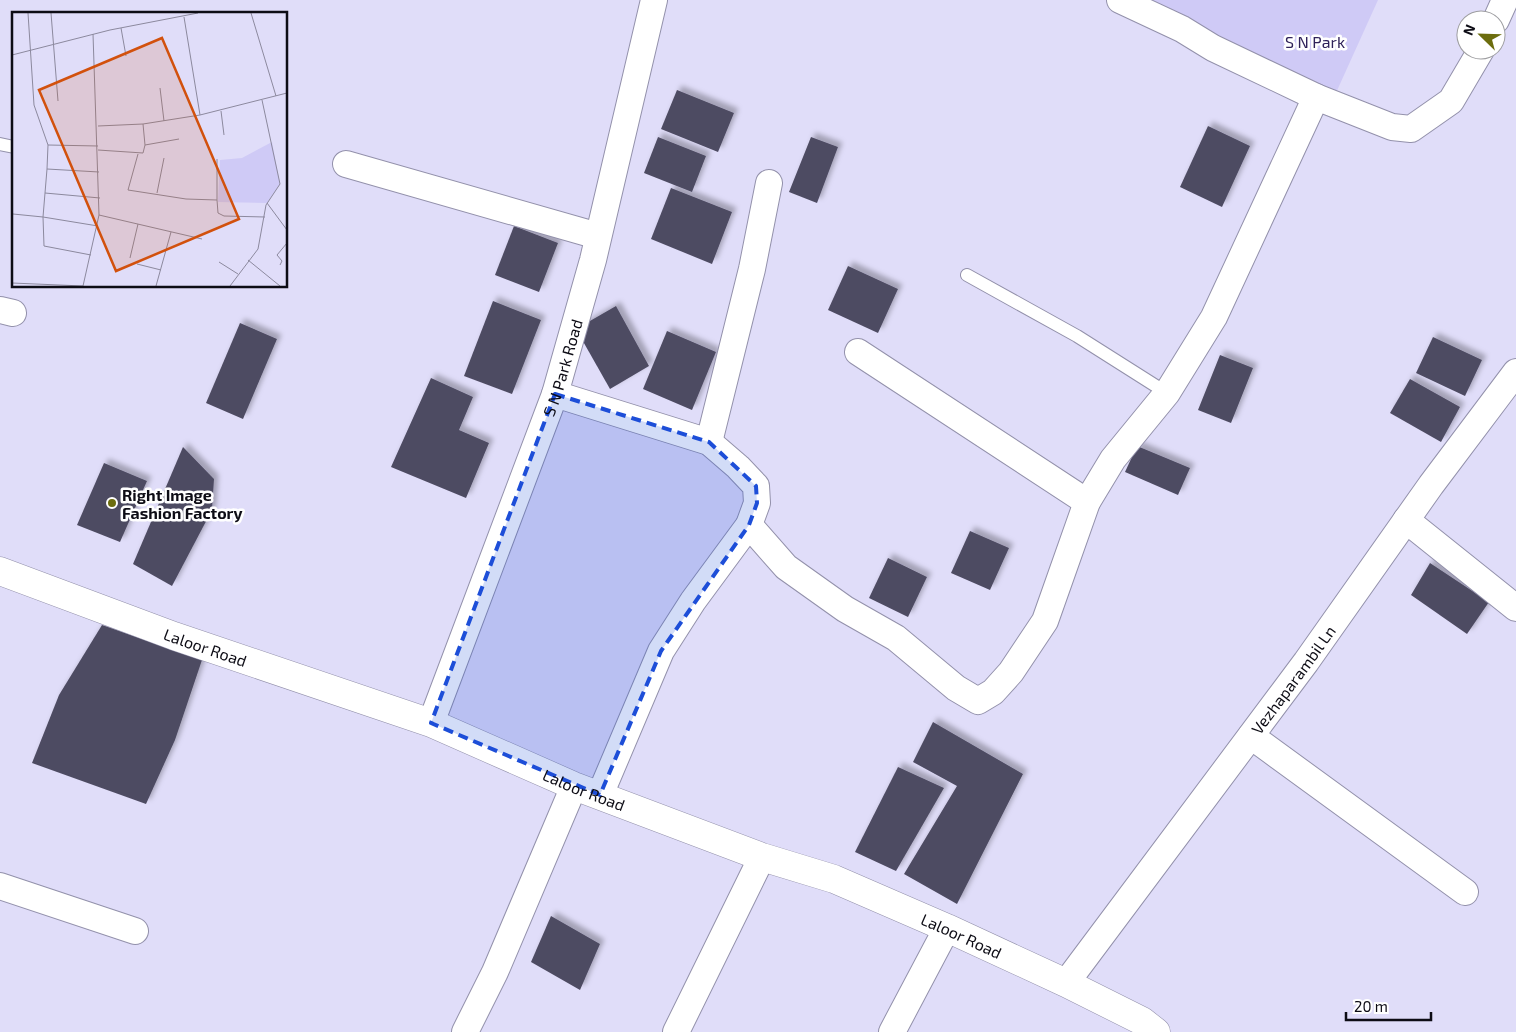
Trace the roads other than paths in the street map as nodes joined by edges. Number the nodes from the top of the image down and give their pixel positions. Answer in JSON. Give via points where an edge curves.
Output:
{"nodes":[{"id":1,"x":654,"y":0,"type":"edge"},
{"id":2,"x":1120,"y":0,"type":"edge"},
{"id":3,"x":1475,"y":60,"type":"edge"},
{"id":4,"x":1316,"y":97,"type":"junction"},
{"id":5,"x":346,"y":164,"type":"dead end"},
{"id":6,"x":769,"y":183,"type":"dead end"},
{"id":7,"x":598,"y":236,"type":"junction"},
{"id":8,"x":967,"y":275,"type":"dead end"},
{"id":9,"x":858,"y":352,"type":"dead end"},
{"id":10,"x":1516,"y":372,"type":"edge"},
{"id":11,"x":1167,"y":392,"type":"junction"},
{"id":12,"x":555,"y":394,"type":"junction"},
{"id":13,"x":709,"y":442,"type":"junction"},
{"id":14,"x":1087,"y":502,"type":"junction"},
{"id":15,"x":1406,"y":520,"type":"junction"},
{"id":16,"x":749,"y":525,"type":"junction"},
{"id":17,"x":0,"y":571,"type":"edge"},
{"id":18,"x":1516,"y":608,"type":"edge"},
{"id":19,"x":431,"y":724,"type":"junction"},
{"id":20,"x":1251,"y":736,"type":"junction"},
{"id":21,"x":574,"y":786,"type":"junction"},
{"id":22,"x":600,"y":795,"type":"junction"},
{"id":23,"x":762,"y":857,"type":"junction"},
{"id":24,"x":0,"y":886,"type":"edge"},
{"id":25,"x":1465,"y":892,"type":"dead end"},
{"id":26,"x":947,"y":928,"type":"junction"},
{"id":27,"x":135,"y":931,"type":"dead end"},
{"id":28,"x":1066,"y":984,"type":"junction"},
{"id":29,"x":1144,"y":1028,"type":"edge"},
{"id":30,"x":464,"y":1032,"type":"edge"},
{"id":31,"x":676,"y":1032,"type":"edge"},
{"id":32,"x":892,"y":1032,"type":"edge"}],
"edges":[{"from":1,"to":7,"type":"street","name":"S N Park Road"},
{"from":2,"to":4,"type":"street"},
{"from":3,"to":4,"type":"street","via":[[1451,101],[1411,129],[1392,127]]},
{"from":4,"to":11,"type":"street","via":[[1214,318]]},
{"from":5,"to":7,"type":"street"},
{"from":6,"to":13,"type":"street","via":[[752,268]]},
{"from":7,"to":12,"type":"street","name":"S N Park Road"},
{"from":8,"to":11,"type":"lane","via":[[1077,336]]},
{"from":9,"to":14,"type":"street"},
{"from":10,"to":15,"type":"street","name":"Vezhaparambil Ln"},
{"from":11,"to":14,"type":"street","via":[[1113,459]]},
{"from":12,"to":13,"type":"street"},
{"from":12,"to":19,"type":"street","name":"S N Park Road"},
{"from":13,"to":16,"type":"street","via":[[756,486],[757,503]]},
{"from":14,"to":16,"type":"street","via":[[1045,621],[1012,672],[993,692],[978,701],[956,688],[896,638],[845,609],[786,567]]},
{"from":15,"to":18,"type":"street"},
{"from":15,"to":20,"type":"street","name":"Vezhaparambil Ln"},
{"from":16,"to":22,"type":"street","via":[[661,650]]},
{"from":17,"to":19,"type":"street","name":"Laloor Road","via":[[174,636]]},
{"from":19,"to":21,"type":"street","name":"Laloor Road"},
{"from":20,"to":25,"type":"street"},
{"from":20,"to":28,"type":"street","name":"Vezhaparambil Ln"},
{"from":21,"to":22,"type":"street","name":"Laloor Road"},
{"from":21,"to":30,"type":"street","via":[[495,972]]},
{"from":22,"to":23,"type":"street","name":"Laloor Road"},
{"from":23,"to":26,"type":"street","name":"Laloor Road","via":[[834,879]]},
{"from":23,"to":31,"type":"street"},
{"from":24,"to":27,"type":"street"},
{"from":26,"to":28,"type":"street","name":"Laloor Road"},
{"from":26,"to":32,"type":"street"},
{"from":28,"to":29,"type":"street","name":"Laloor Road"}]}
